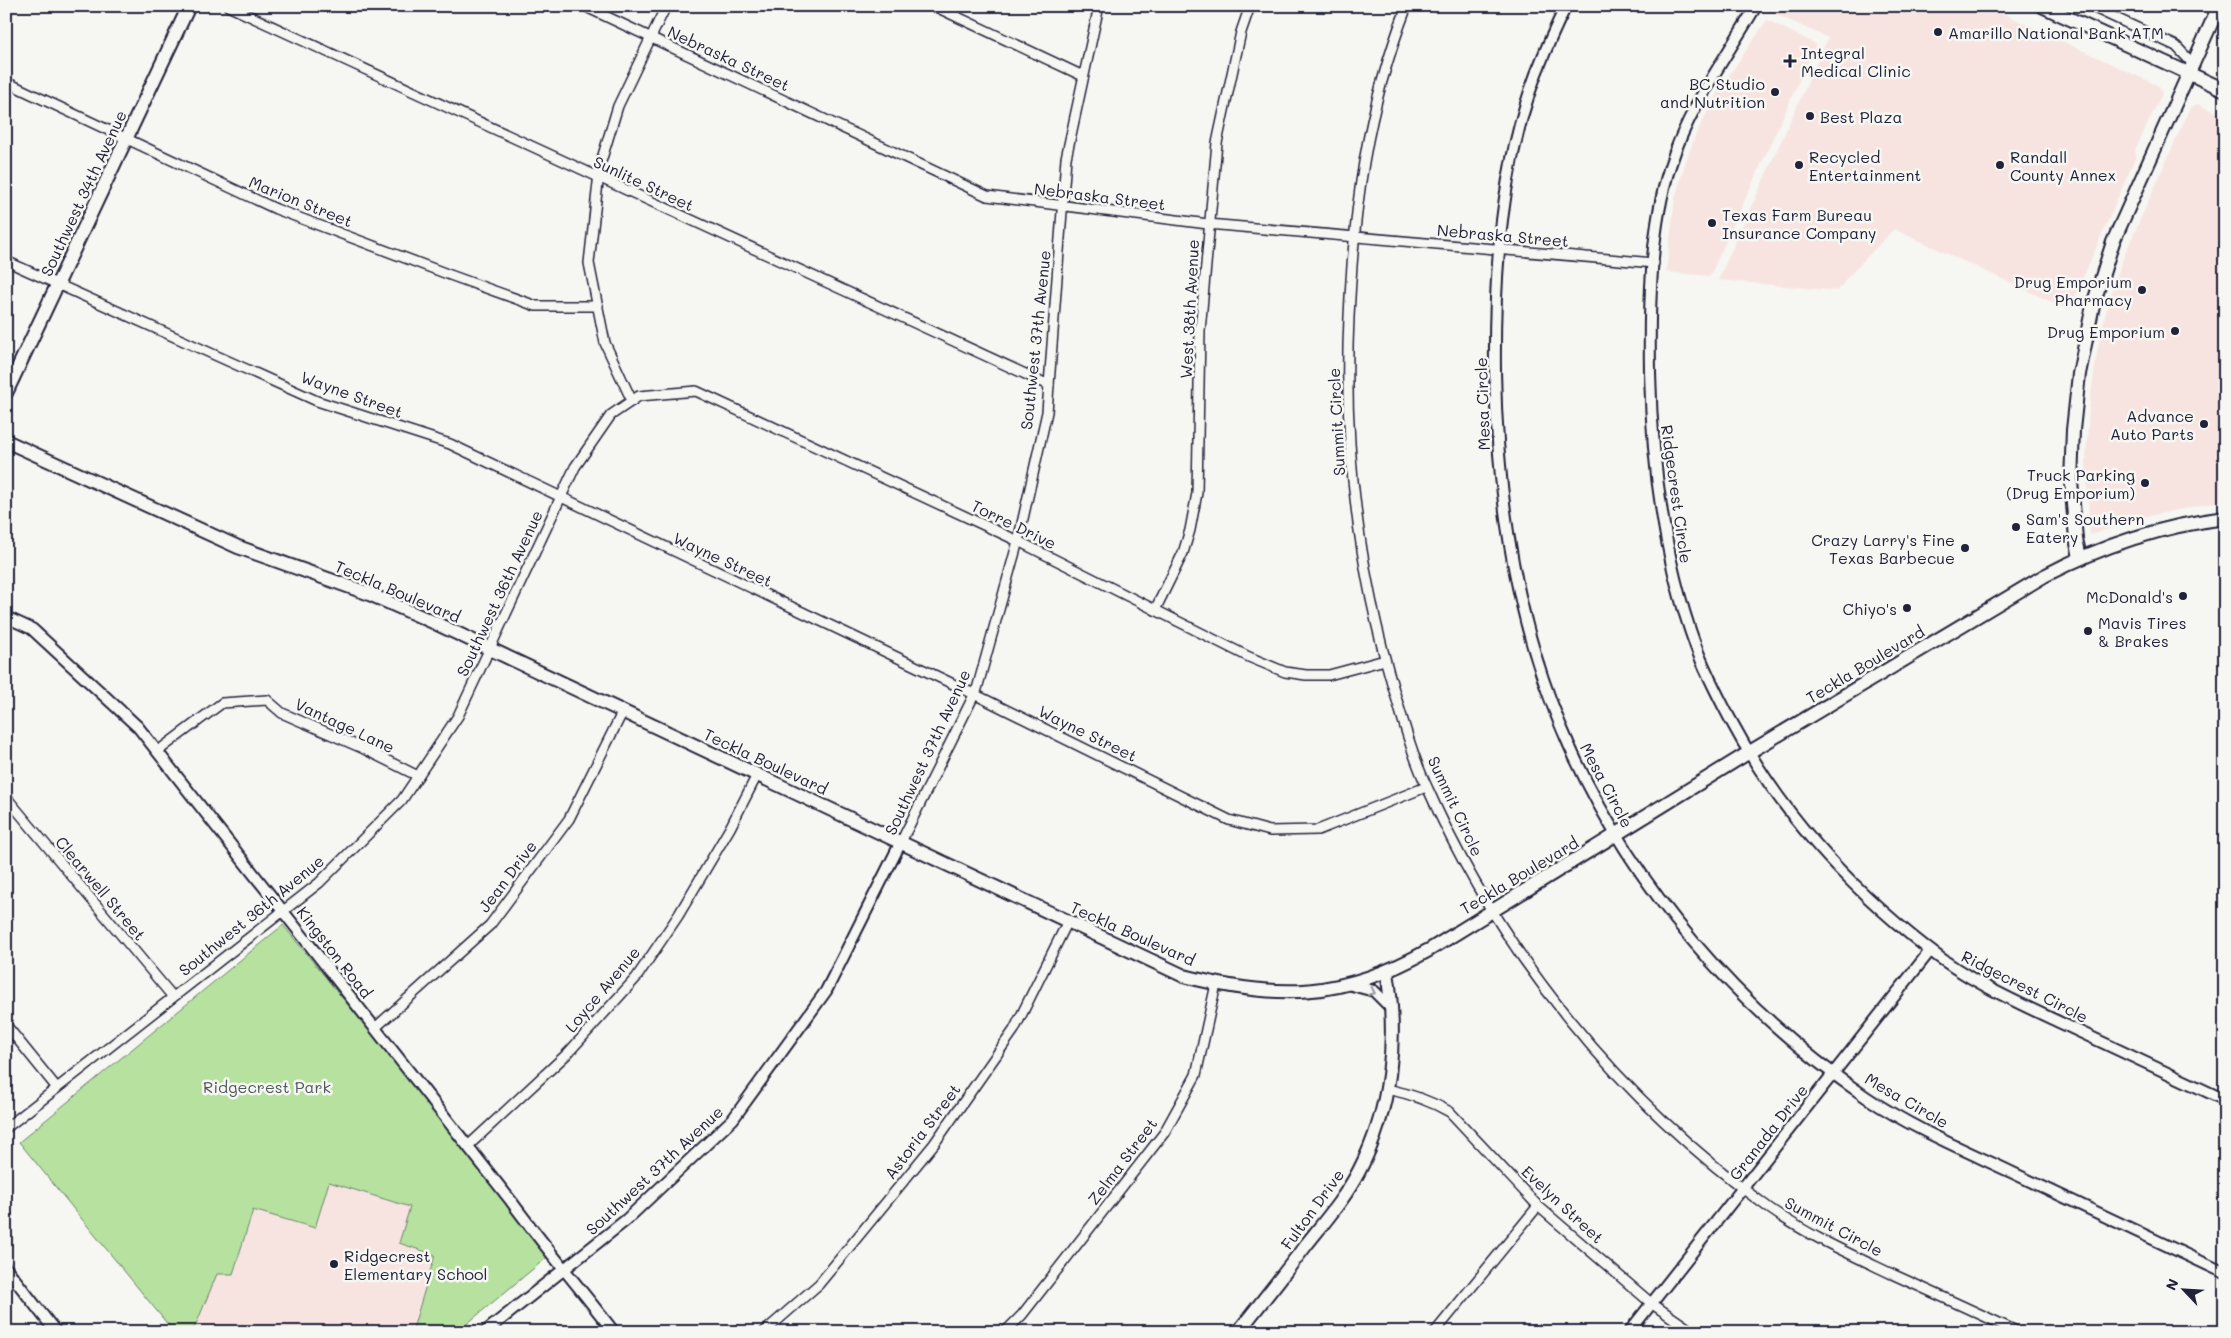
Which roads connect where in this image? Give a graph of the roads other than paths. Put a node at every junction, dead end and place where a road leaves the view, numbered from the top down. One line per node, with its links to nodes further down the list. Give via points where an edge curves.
1 (189, 6): 19 (main road, Southwest 34th Avenue)
2 (228, 6): 20 (street, Sunlite Street)
3 (584, 6): 14 (street, Nebraska Street)
4 (666, 6): 14 (street)
5 (934, 6): 16 (street)
6 (1099, 6): 16 (street, Southwest 37th Avenue)
7 (1250, 6): 22 (street, West 38th Avenue, via 1241,32 1217,143)
8 (1407, 6): 23 (street, Summit Circle, via 1367,138)
9 (1566, 6): 24 (street, Mesa Circle, via 1536,74 1520,129 1508,177)
10 (1756, 6): 26 (street, Ridgecrest Circle, via 1699,99 1681,136 1659,212)
11 (2042, 6): 15 (main road)
12 (2090, 6): 15 (street, via 2176,46)
13 (2219, 6): 15 (main road)
14 (651, 38): 20 (street, via 618,106); 21 (street, Nebraska Street, via 987,196)
15 (2192, 70): 18 (main road); 36 (main road, via 2113,242 2086,334 2072,450 2073,511)
16 (1083, 76): 21 (street, Southwest 37th Avenue, via 1066,158)
17 (6, 82): 19 (street, Marion Street)
18 (2225, 90)
19 (126, 139): 27 (main road, Southwest 34th Avenue); 28 (street, Marion Street, via 276,209 536,306)
20 (598, 178): 28 (street, via 589,263); 29 (street, Sunlite Street)
21 (1062, 205): 22 (street, Nebraska Street); 29 (street, Southwest 37th Avenue)
22 (1208, 224): 23 (street, Nebraska Street); 37 (street, West 38th Avenue, via 1200,331 1198,493 1183,553)
23 (1354, 237): 24 (street, Nebraska Street); 40 (street, Summit Circle, via 1347,353 1352,461 1366,570)
24 (1500, 250): 26 (street, Nebraska Street); 49 (street, Mesa Circle, via 1494,299 1496,427 1510,546 1535,654 1552,702 1568,745)
25 (6, 261): 27 (street, Wayne Street)
26 (1654, 263): 44 (street, Ridgecrest Circle, via 1650,309 1650,406 1664,529 1676,584 1696,648)
27 (58, 284): 30 (main road, Southwest 34th Avenue); 33 (street, Wayne Street, via 317,400 450,444)
28 (598, 306): 31 (street, via 605,343)
29 (1049, 385): 35 (street, Southwest 37th Avenue, via 1047,412)
30 (6, 394)
31 (632, 401): 33 (street, Southwest 36th Avenue, via 611,415 575,467); 35 (street, Torre Drive, via 639,396 696,391)
32 (6, 441): 39 (main road, Teckla Boulevard, via 238,547 367,593)
33 (560, 498): 39 (street, Southwest 36th Avenue); 41 (street, Wayne Street)
34 (2225, 518): 36 (main road, Teckla Boulevard, via 2154,530)
35 (1018, 541): 37 (street, Torre Drive); 41 (street, Southwest 37th Avenue)
36 (2080, 557): 44 (main road, Teckla Boulevard)
37 (1155, 610): 40 (street, Torre Drive, via 1285,672 1329,675)
38 (6, 617): 43 (street, Kingston Road, via 32,629 138,727)
39 (490, 648): 42 (main road, Teckla Boulevard); 46 (street, Southwest 36th Avenue, via 458,716)
40 (1385, 660): 47 (street, Summit Circle)
41 (974, 694): 47 (street, Wayne Street, via 1229,820 1270,831 1318,830); 50 (street, Southwest 37th Avenue)
42 (623, 711): 45 (main road, Teckla Boulevard); 61 (street, Jean Drive, via 569,819 490,925)
43 (158, 752): 46 (street, Vantage Lane, via 222,703 266,700 282,713); 52 (street, Kingston Road)
44 (1748, 753): 49 (main road, Teckla Boulevard); 54 (street, Ridgecrest Circle, via 1817,848 1878,908)
45 (757, 775): 50 (main road, Teckla Boulevard); 67 (street, Loyce Avenue, via 678,916 636,978 568,1053)
46 (418, 776): 52 (street, Southwest 36th Avenue, via 402,800 318,883)
47 (1426, 787): 51 (street, Summit Circle)
48 (6, 797): 58 (street, Clearwell Street)
49 (1617, 835): 51 (main road, Teckla Boulevard); 62 (street, Mesa Circle, via 1653,890 1722,973 1756,1009)
50 (901, 842): 53 (main road, Teckla Boulevard); 71 (street, Southwest 37th Avenue, via 826,991 732,1119 626,1220)
51 (1492, 910): 55 (main road, Teckla Boulevard); 68 (street, Summit Circle, via 1544,989 1623,1083 1668,1126)
52 (283, 911): 58 (street, Southwest 36th Avenue); 61 (street, Kingston Road)
53 (1068, 921): 56 (main road, Teckla Boulevard, via 1184,976); 77 (street, Astoria Street, via 1014,1030 934,1144 819,1284)
54 (1930, 951): 62 (street, Granada Drive); 65 (street, Ridgecrest Circle, via 1966,976 2012,1000)
55 (1387, 972): 57 (main road, Teckla Boulevard); 59 (main road, Fulton Drive)
56 (1216, 984): 57 (main road, Teckla Boulevard, via 1290,992); 78 (street, Zelma Street, via 1196,1075 1164,1133 1022,1315)
57 (1347, 984): 59 (street, one-way to 59, via 1374,991)
58 (173, 997): 63 (street, Southwest 36th Avenue)
59 (1392, 1008): 64 (main road, Fulton Drive)
60 (6, 1025): 63 (street)
61 (375, 1028): 67 (street, Kingston Road)
62 (1833, 1072): 68 (street, Granada Drive); 72 (street, Mesa Circle, via 1866,1097 1903,1118)
63 (57, 1088): 66 (street, Southwest 36th Avenue)
64 (1388, 1089): 69 (street, Evelyn Street, via 1415,1095 1450,1112); 79 (main road, Fulton Drive, via 1371,1145 1354,1180 1339,1204)
65 (2225, 1100)
66 (6, 1128)
67 (468, 1146): 71 (street, Kingston Road)
68 (1743, 1188): 73 (street, Granada Drive); 83 (street, Summit Circle, via 1804,1231)
69 (1538, 1206): 73 (street, Evelyn Street); 80 (street)
70 (6, 1268): 74 (street)
71 (565, 1268): 75 (street, Southwest 37th Avenue); 76 (street, Kingston Road)
72 (2225, 1273)
73 (1651, 1303): 81 (street, Granada Drive); 82 (street, Evelyn Street)
74 (56, 1332)
75 (484, 1332)
76 (614, 1332)
77 (764, 1332)
78 (1005, 1332)
79 (1238, 1332)
80 (1435, 1332)
81 (1629, 1332)
82 (1693, 1332)
83 (2018, 1332)

